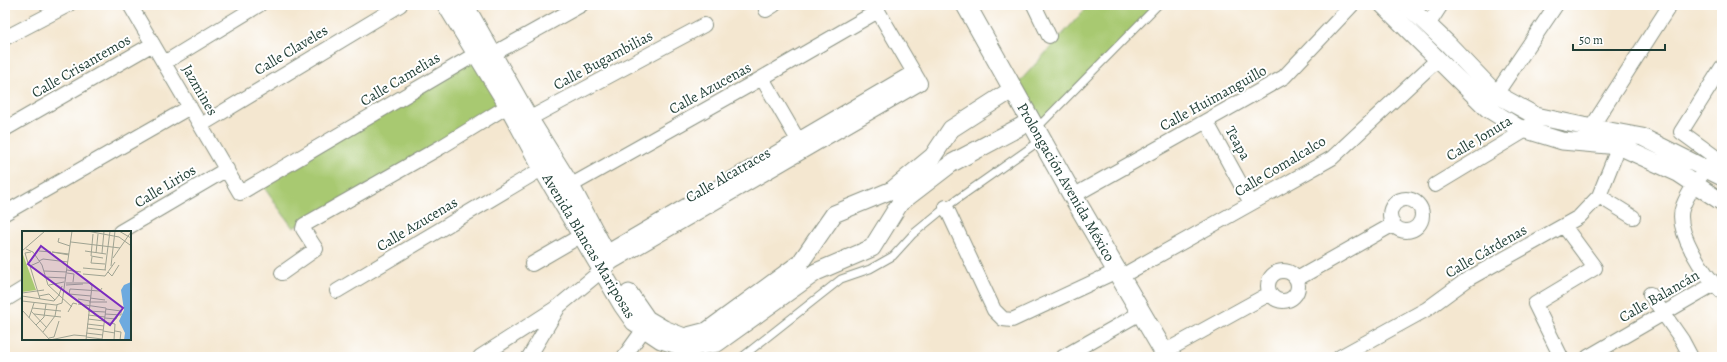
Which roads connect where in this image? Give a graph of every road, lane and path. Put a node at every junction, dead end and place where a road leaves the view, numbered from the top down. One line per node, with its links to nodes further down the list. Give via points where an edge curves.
1 (68, 5): 20 (street)
2 (130, 5): 21 (street, Jazmines)
3 (259, 5): 25 (street)
4 (400, 5): 36 (street, Calle Claveles)
5 (446, 5): 22 (street, Avenida Blancas Mariposas)
6 (464, 5): 23 (street, Avenida Blancas Mariposas)
7 (581, 5): 23 (street)
8 (966, 5): 29 (main road, Prolongación Avenida México)
9 (1034, 5): 19 (street)
10 (1158, 5): 39 (lane)
11 (1352, 5): 35 (street, Calle Huimanguillo, via 1284,77)
12 (1383, 5): 24 (street)
13 (1407, 5): 18 (street)
14 (1441, 5): 18 (street)
15 (1556, 5): 30 (street)
16 (1670, 5): 37 (street)
17 (704, 25): 34 (street, Calle Bugambilias)
18 (1428, 25): 30 (street)
19 (1049, 36)
20 (5, 38)
21 (153, 44): 25 (street, Jazmines); 38 (street, Calle Crisantemos)
22 (476, 54): 23 (street); 31 (street, Avenida Blancas Mariposas); 50 (street, Calle Camelias)
23 (493, 54): 31 (street, Avenida Blancas Mariposas)
24 (1437, 60): 40 (street, via 1487,108); 54 (street, Calle Comalcalco, via 1332,158)
25 (164, 63): 32 (street, Jazmines)
26 (1720, 76): 43 (street, via 1681,132)
27 (917, 77): 28 (street, Calle Azucenas, via 878,11); 41 (street, Calle Alcatraces)
28 (762, 78): 41 (street); 49 (street, Calle Azucenas)
29 (1013, 89): 39 (main road, Prolongación Avenida México); 62 (street, Avenida Blancas Mariposas, via 951,129 933,156 892,190 834,214 800,263 707,331 684,337 647,319)
30 (1496, 94): 33 (street)
31 (513, 103): 34 (street, Avenida Blancas Mariposas); 64 (street, via 304,225 303,229 316,249)
32 (190, 107): 36 (street, Jazmines); 56 (street)
33 (1536, 116): 37 (street); 40 (street, Calle Jonuta)
34 (524, 121): 44 (street, Avenida Blancas Mariposas)
35 (1206, 121): 51 (street, Calle Huimanguillo); 54 (street, Teapa)
36 (201, 125): 45 (street, Jazmines)
37 (1592, 128): 43 (street, via 1642,137)
38 (5, 129)
39 (1036, 130): 51 (main road, Prolongación Avenida México); 55 (lane); 76 (street, Avenida Blancas Mariposas, via 952,163 900,203 872,248 816,272 717,344 693,347 677,345 661,340)
40 (1526, 130): 42 (street, via 1562,141); 47 (street, Calle Jonuta)
41 (801, 145): 62 (street, Calle Alcatraces)
42 (1619, 146): 48 (street, via 1678,173); 52 (street, Calle Cárdenas)
43 (1715, 162): 46 (street); 48 (street, Calle Balancán)
44 (549, 165): 49 (street, Avenida Blancas Mariposas); 69 (street, Calle Azucenas)
45 (227, 169): 50 (street, Jazmines); 60 (street, Calle Lirios)
46 (1722, 177)
47 (1435, 184)
48 (1695, 185): 53 (street); 67 (street, Calle Balancán, via 1682,207 1682,232 1703,270)
49 (564, 189): 61 (street, Avenida Blancas Mariposas); 62 (street, Avenida Blancas Mariposas)
50 (240, 193)
51 (1073, 196): 65 (main road, Prolongación Avenida México)
52 (1599, 196): 57 (street); 59 (street, Calle Cárdenas, via 1579,217)
53 (1722, 202)
54 (1251, 203): 65 (street, Calle Comalcalco)
55 (946, 207): 65 (street, Calle Comalcalco, via 994,310 1003,319 1012,320); 83 (lane, via 913,234 893,256 870,269 840,279)
56 (6, 209)
57 (1633, 217)
58 (1392, 225): 66 (street)
59 (1564, 226): 85 (street, Calle Cárdenas, via 1468,279 1427,309); 86 (street, via 1595,268 1535,304)
60 (122, 231)
61 (582, 235): 62 (street, Avenida Blancas Mariposas); 63 (street)
62 (604, 261): 73 (street, Calle Alcatraces); 76 (street, Avenida Blancas Mariposas, via 622,305 634,322)
63 (532, 264)
64 (282, 273)
65 (1119, 274): 74 (main road, Prolongación Avenida México)
66 (1296, 279): 70 (street, via 1297,292 1293,298 1280,302); 70 (street, via 1286,271 1279,271 1268,280)
67 (1718, 288): 75 (street, Calle Balancán)
68 (22, 290): 72 (street)
69 (338, 291)
70 (1269, 294): 77 (street)
71 (1650, 294): 75 (street)
72 (5, 300)
73 (559, 306): 80 (street, Calle Alcatraces); 81 (street, Calle Alcatraces)
74 (1142, 312): 77 (main road, Prolongación Avenida México); 84 (street)
75 (1664, 313): 78 (street); 79 (street, Calle Balancán)
76 (644, 329): 82 (street)
77 (1165, 354)
78 (1692, 354)
79 (1590, 356)
80 (480, 357)
81 (529, 357)
82 (624, 357)
83 (742, 357)
84 (1063, 357)
85 (1340, 357)
86 (1561, 357)

